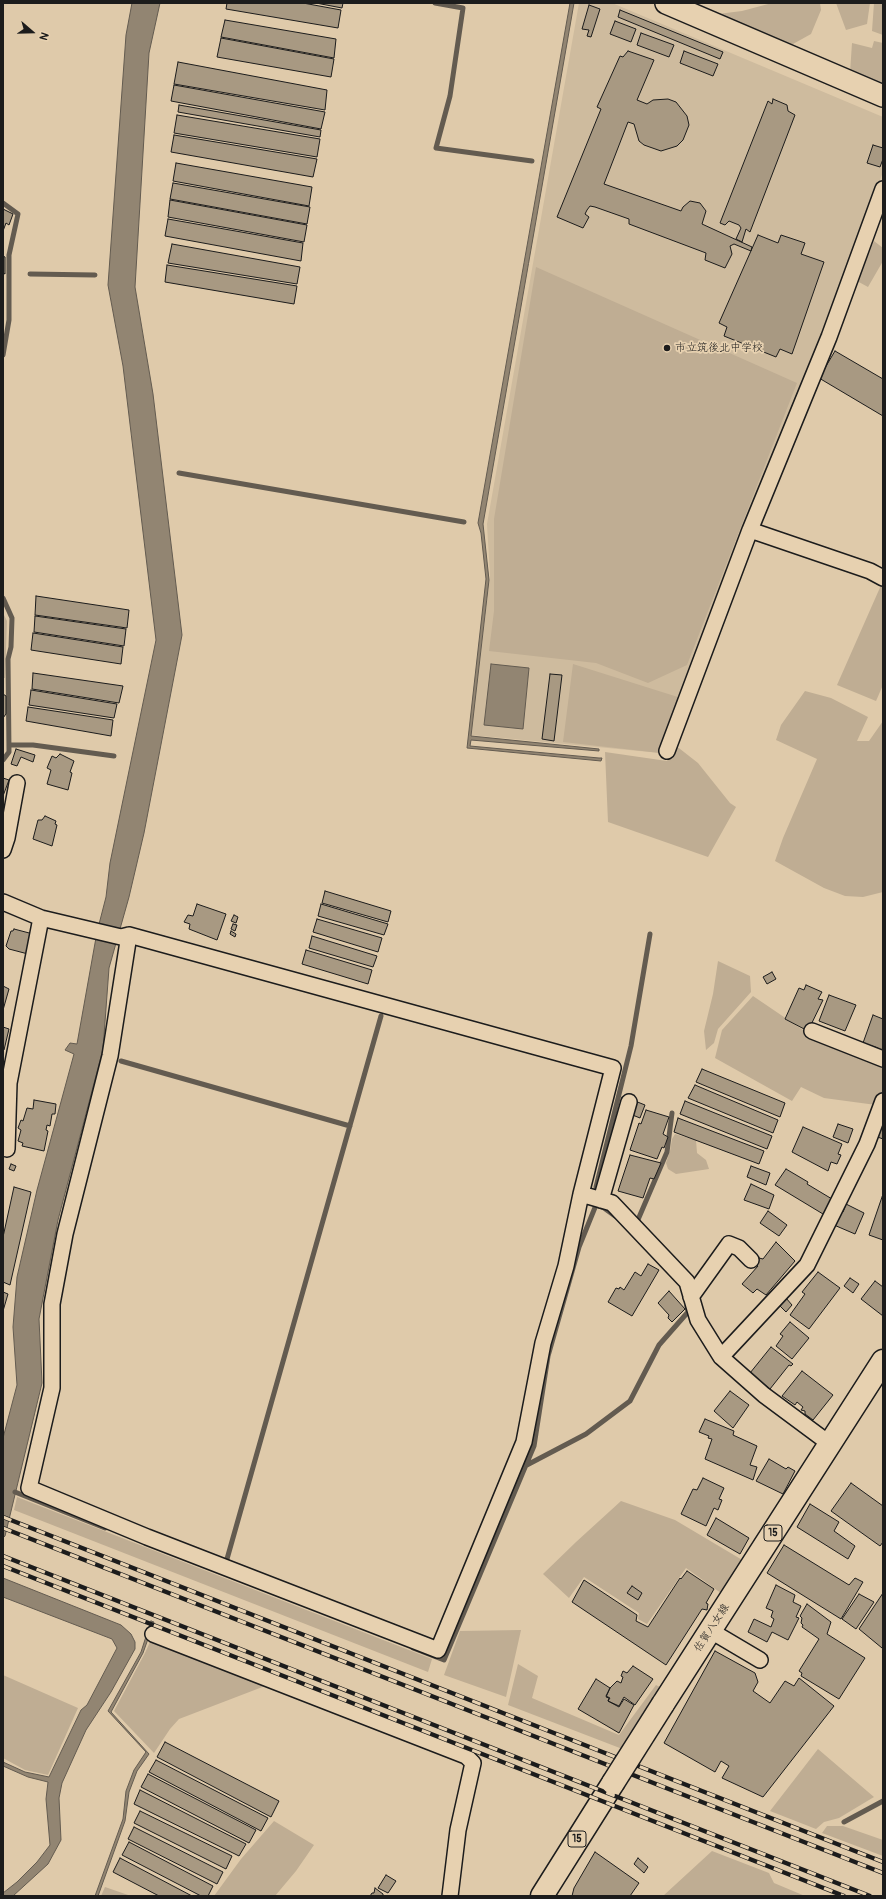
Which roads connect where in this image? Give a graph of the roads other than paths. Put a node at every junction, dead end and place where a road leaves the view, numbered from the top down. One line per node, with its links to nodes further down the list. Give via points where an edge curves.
1 (666, 3): 2 (street)
2 (883, 96)
3 (883, 189): 4 (street, via 829,337)
4 (750, 530): 5 (street, via 870,571); 6 (street)
5 (883, 578)
6 (667, 750)
7 (17, 783): 8 (street)
8 (3, 850)
9 (3, 902): 10 (street)
10 (41, 918): 11 (street, via 122,937); 16 (street, via 10,1083)
11 (129, 935): 17 (street, via 613,1068); 17 (street, via 110,1056 65,1234 52,1304 52,1388 29,1488 147,1537 438,1650 524,1442 543,1343 566,1266)
12 (812, 1031): 13 (street)
13 (883, 1059)
14 (883, 1101): 21 (street, via 867,1144 807,1265)
15 (629, 1102): 18 (street)
16 (7, 1149)
17 (581, 1194): 18 (street)
18 (602, 1200): 20 (street, via 612,1203 687,1282)
19 (751, 1260): 20 (street, via 739,1248 729,1244)
20 (692, 1297): 21 (street, via 698,1320)
21 (721, 1357): 23 (street, via 764,1395)
22 (883, 1361): 23 (main road, 佐賀八女線 / 15)
23 (830, 1444): 24 (main road, 佐賀八女線 / 15)
24 (711, 1631): 26 (street); 28 (main road, 佐賀八女線 / 15, bridge)
25 (153, 1634): 27 (street, via 466,1756 473,1764 458,1830)
26 (760, 1660)
27 (450, 1896)
28 (542, 1896)

